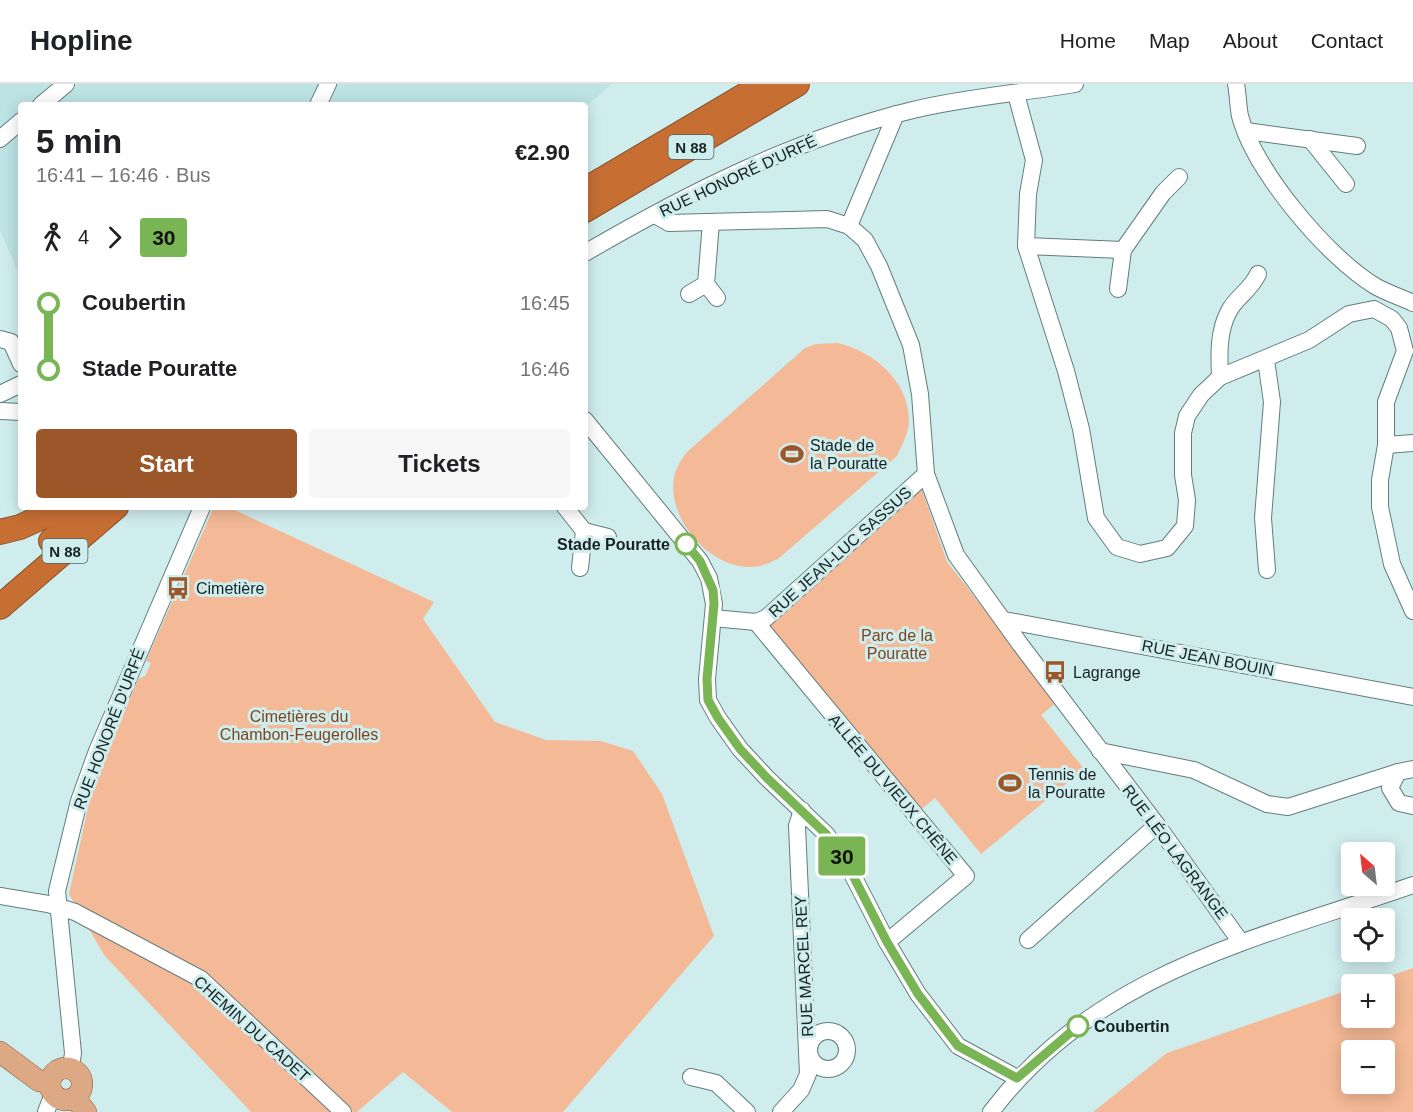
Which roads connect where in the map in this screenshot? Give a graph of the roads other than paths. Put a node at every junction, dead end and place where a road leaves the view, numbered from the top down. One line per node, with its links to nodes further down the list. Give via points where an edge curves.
1 (66, 84): 8 (street)
2 (328, 84): 9 (street)
3 (764, 84): 18 (highway, N 88)
4 (797, 84): 19 (highway, N 88)
5 (1075, 84): 7 (street, RUE HONORÉ D'URFÉ)
6 (1236, 84): 12 (street)
7 (1016, 94): 10 (street, RUE HONORÉ D'URFÉ); 23 (street, via 1034,160)
8 (45, 102)
9 (319, 102)
10 (896, 114): 20 (street, RUE HONORÉ D'URFÉ, via 778,154); 22 (street)
11 (18, 124): 13 (street)
12 (1246, 131): 14 (street); 31 (street, via 1257,156 1327,247 1376,286)
13 (0, 139)
14 (1310, 139): 15 (street); 17 (street)
15 (1356, 146)
16 (1179, 177): 24 (street)
17 (1346, 184)
18 (588, 188)
19 (588, 208)
20 (655, 215): 21 (street, via 669,223); 25 (street, RUE HONORÉ D'URFÉ)
21 (711, 222): 22 (street, via 800,218 827,219); 27 (street)
22 (849, 226): 43 (street, RUE LÉO LAGRANGE, via 865,240 879,266 911,345 920,394)
23 (1026, 246): 24 (street); 35 (street, via 1081,429 1096,518 1117,547 1140,554 1167,548 1185,526 1183,433 1187,416)
24 (1123, 250): 28 (street)
25 (588, 251)
26 (1258, 274): 35 (street, via 1253,286 1229,311 1218,348)
27 (706, 284): 29 (street); 30 (street)
28 (1118, 289)
29 (689, 294)
30 (717, 298)
31 (1413, 303)
32 (0, 339): 33 (street, via 12,342)
33 (18, 357)
34 (1266, 360): 35 (street); 42 (street, via 1361,310 1374,309 1392,319 1399,328 1405,351 1386,402); 53 (street, via 1272,402 1263,518)
35 (1220, 377)
36 (18, 385): 37 (street)
37 (0, 394)
38 (0, 411): 39 (street)
39 (18, 412)
40 (588, 424): 56 (street, via 700,561 713,590)
41 (1413, 443): 42 (street)
42 (1386, 445): 55 (street, via 1380,480 1381,516 1392,564)
43 (926, 474): 57 (street, RUE LÉO LAGRANGE, via 956,555); 58 (street, RUE JEAN-LUC SASSUS, via 766,618)
44 (57, 510): 50 (highway, N 88)
45 (87, 510): 54 (highway, N 88)
46 (112, 510): 54 (highway, N 88)
47 (201, 510): 67 (street, RUE HONORÉ D'URFÉ, via 97,751 57,891)
48 (567, 510): 49 (street)
49 (584, 531): 51 (street); 52 (street)
50 (0, 532)
51 (608, 537)
52 (580, 568)
53 (1267, 570)
54 (3, 600)
55 (1413, 611)
56 (713, 618): 58 (street, RUE JEAN-LUC SASSUS); 63 (street, via 708,700 740,749)
57 (1004, 620): 59 (street, RUE JEAN BOUIN); 60 (street, RUE LÉO LAGRANGE)
58 (756, 622): 70 (street, ALLÉE DU VIEUX CHÊNE, via 966,876)
59 (1413, 697)
60 (1100, 751): 61 (street, via 1194,770 1267,804 1288,807); 64 (street, RUE LÉO LAGRANGE)
61 (1406, 770): 62 (street, via 1391,782 1391,794 1399,803)
62 (1413, 806)
63 (802, 810): 70 (street, via 827,835 847,864); 79 (street, RUE MARCEL REY, via 797,826 808,1074 801,1090)
64 (1157, 825): 68 (street); 69 (street, RUE LÉO LAGRANGE)
65 (1413, 885): 69 (street)
66 (0, 896): 67 (street, CHEMIN DU CADET)
67 (58, 909): 72 (street, RUE HONORÉ D'URFÉ, via 73,1053); 77 (street, CHEMIN DU CADET, via 75,912 201,980)
68 (1028, 940)
69 (1240, 941): 74 (street, via 1115,999)
70 (887, 942): 74 (street, via 918,994 958,1046)
71 (0, 1052): 75 (main road, via 39,1081)
72 (71, 1068): 75 (main road, via 57,1071); 76 (main road, via 82,1082)
73 (691, 1077): 78 (street, via 716,1083)
74 (1017, 1078): 80 (street)
75 (50, 1096): 76 (main road)
76 (81, 1105)
77 (343, 1112)
78 (747, 1112)
79 (781, 1112)
80 (991, 1112)

